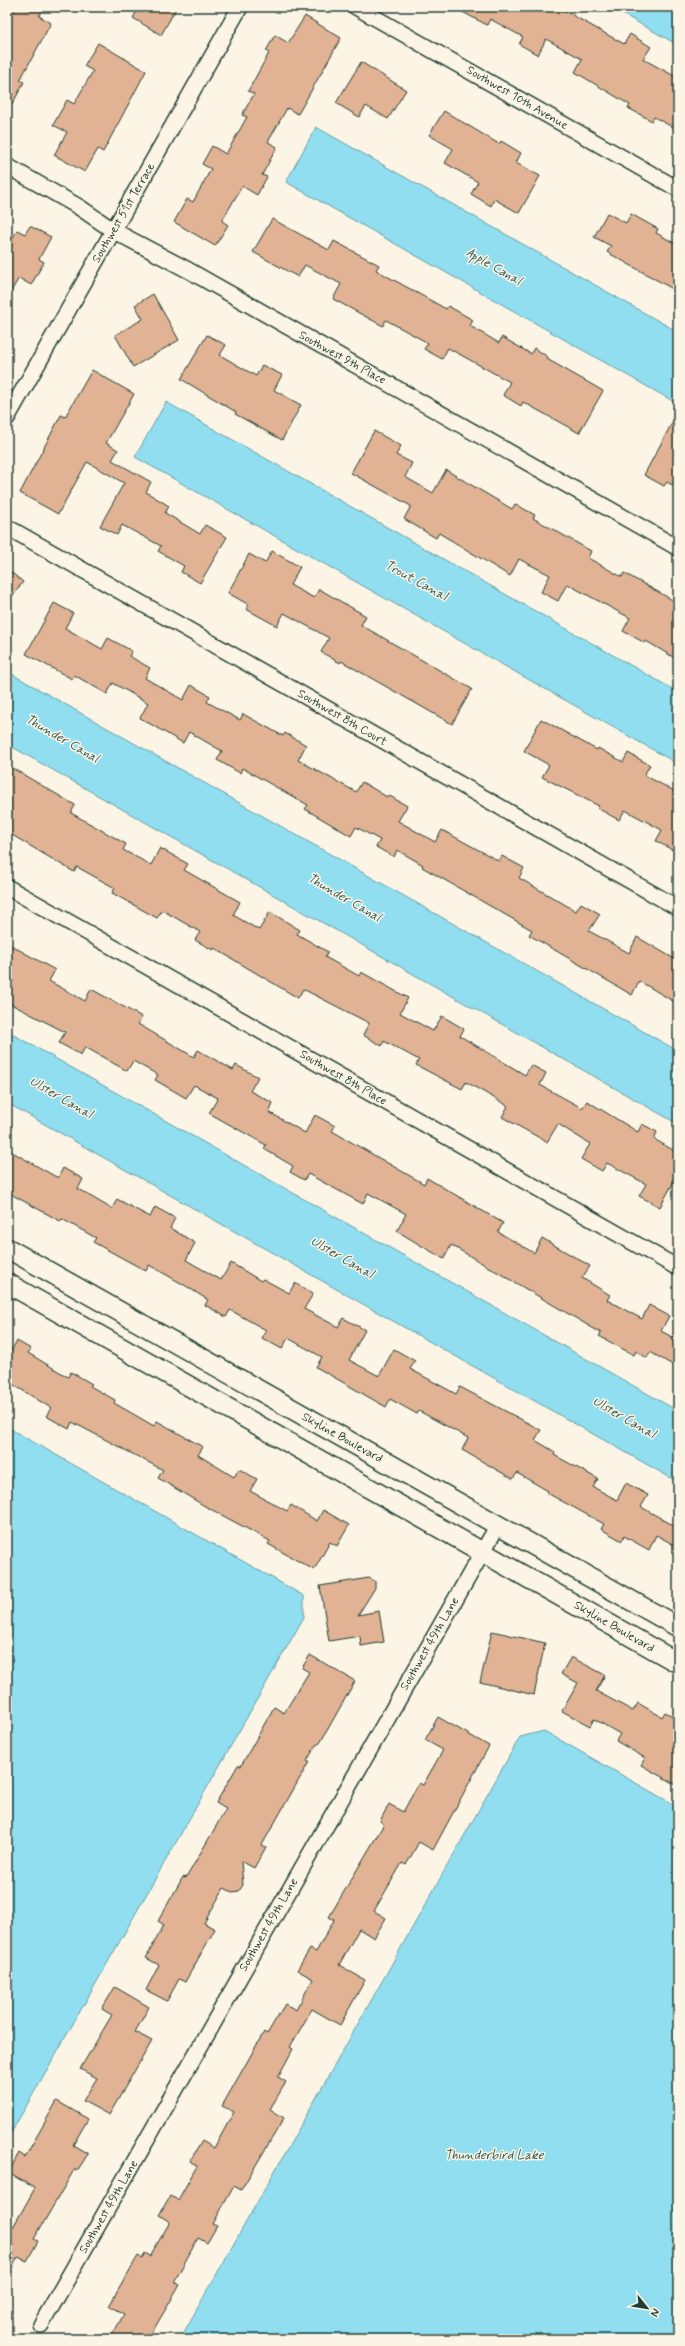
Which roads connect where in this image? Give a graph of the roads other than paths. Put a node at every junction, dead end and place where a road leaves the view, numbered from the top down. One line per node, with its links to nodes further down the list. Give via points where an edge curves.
1 (240, 7): 5 (street, Southwest 51st Terrace)
2 (356, 7): 4 (street, Southwest 10th Avenue)
3 (7, 166): 5 (street, Southwest 9th Place, via 79,207)
4 (678, 190)
5 (114, 231): 6 (street, Southwest 51st Terrace); 8 (street, Southwest 9th Place, via 188,270)
6 (7, 418)
7 (7, 527): 10 (street, Southwest 8th Court)
8 (678, 548)
9 (7, 887): 12 (street, Southwest 8th Place)
10 (678, 908)
11 (7, 1248): 14 (street, Skyline Boulevard)
12 (678, 1268)
13 (7, 1284): 15 (street, Skyline Boulevard)
14 (498, 1525): 15 (street, Southwest 49th Lane); 16 (street, Skyline Boulevard)
15 (482, 1552): 17 (street, Skyline Boulevard); 18 (street, Southwest 49th Lane)
16 (678, 1628)
17 (678, 1663)
18 (41, 2325)

